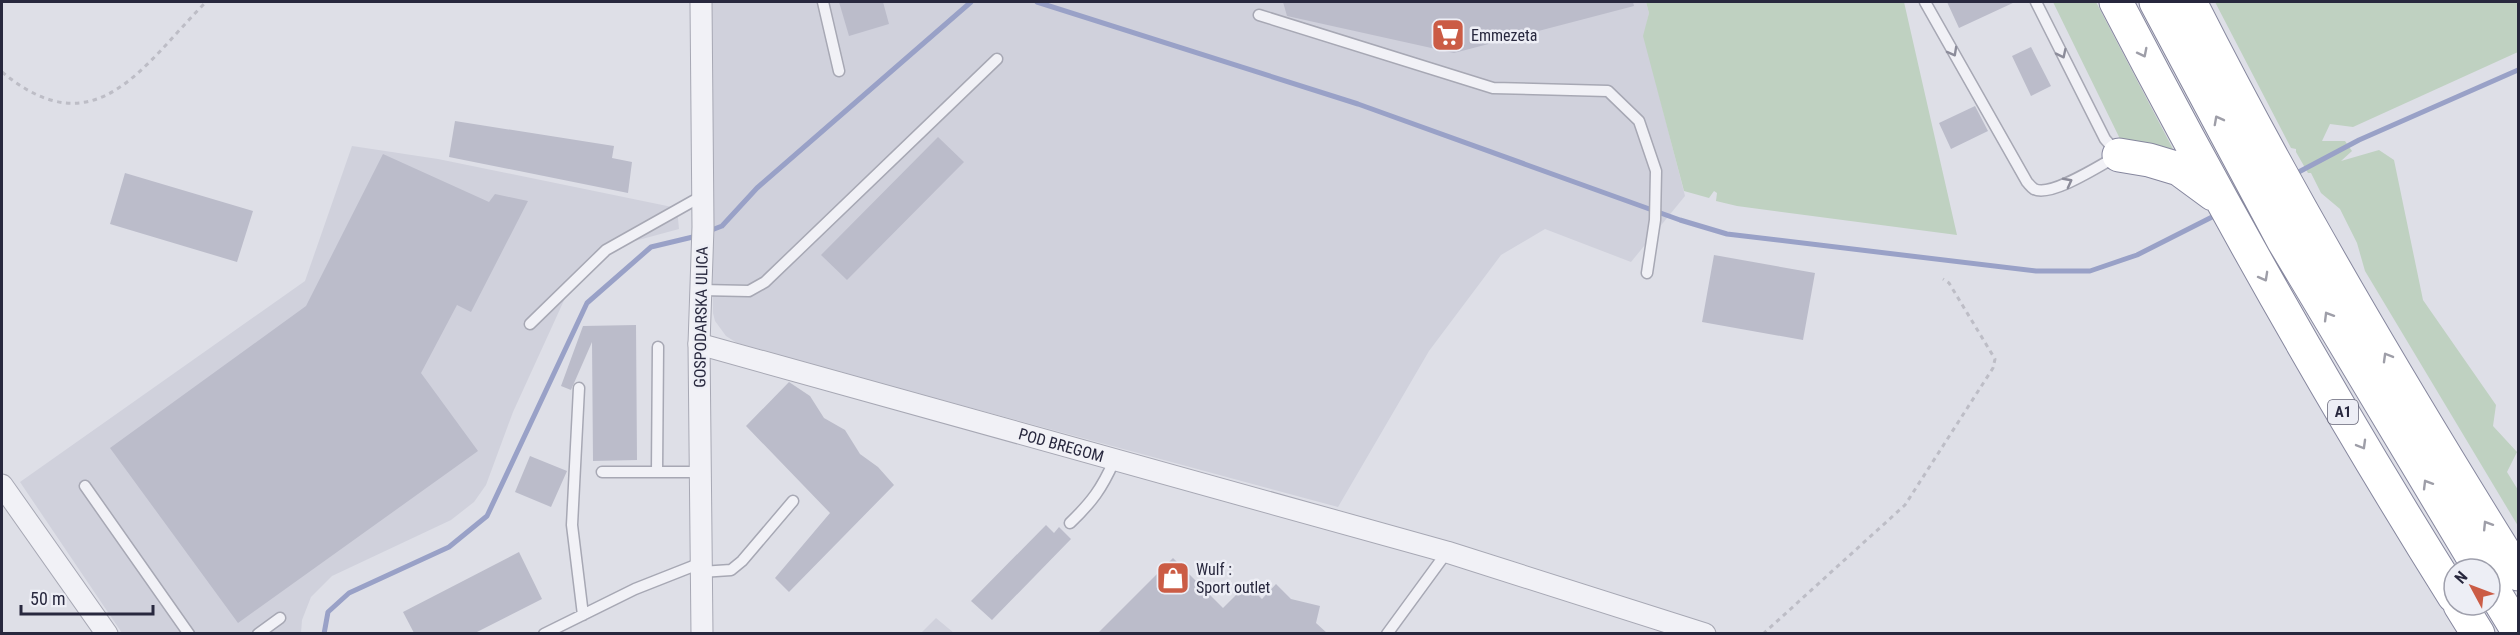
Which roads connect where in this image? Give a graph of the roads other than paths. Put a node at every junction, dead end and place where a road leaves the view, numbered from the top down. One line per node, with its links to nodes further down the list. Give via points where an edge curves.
1 (701, 2): 13 (street, GOSPODARSKA ULICA)
2 (823, 2): 10 (lane)
3 (1925, 2): 11 (lane, one-way to 11, via 2034,189 2058,187)
4 (2036, 2): 11 (lane, one-way to 11, via 2104,139)
5 (2116, 2): 15 (highway, A1, one-way to 15)
6 (2156, 2): 12 (highway, A1, one-way to 6)
7 (2190, 2): 12 (highway)
8 (1259, 15): 16 (lane, via 1493,88 1608,91 1639,121 1656,171 1655,220)
9 (997, 59): 17 (lane, via 765,282 749,291)
10 (839, 71)
11 (2119, 155): 15 (highway, via 2179,169)
12 (2260, 166): 14 (highway, A1)
13 (702, 196): 17 (street, GOSPODARSKA ULICA); 18 (lane, via 606,250)
14 (2280, 203): 31 (highway, A1, one-way to 14, via 2408,452); 33 (highway, one-way to 14)
15 (2227, 212): 34 (highway, A1, one-way to 34)
16 (1647, 273)
17 (701, 290): 19 (street, GOSPODARSKA ULICA)
18 (530, 324)
19 (699, 344): 22 (street, POD BREGOM); 25 (street, GOSPODARSKA ULICA)
20 (658, 347): 24 (lane)
21 (579, 388): 36 (lane, via 572,525)
22 (1114, 460): 29 (lane, via 1101,490); 30 (street, POD BREGOM)
23 (602, 472): 24 (lane)
24 (657, 472): 25 (lane)
25 (701, 472): 32 (street, GOSPODARSKA ULICA)
26 (2, 485): 40 (street)
27 (85, 486): 41 (lane)
28 (793, 501): 32 (lane, via 731,570)
29 (1070, 523)
30 (1447, 552): 45 (lane); 46 (street, POD BREGOM)
31 (2473, 557)
32 (701, 568): 36 (lane, via 635,589); 44 (street, GOSPODARSKA ULICA)
33 (2518, 574)
34 (2442, 577)
35 (2502, 605): 39 (highway)
36 (583, 615): 43 (lane)
37 (2468, 617): 47 (highway)
38 (280, 618): 42 (lane)
39 (2518, 631)
40 (106, 633)
41 (189, 633)
42 (258, 633)
43 (544, 633)
44 (702, 633)
45 (1387, 633)
46 (1705, 633)
47 (2478, 633)

